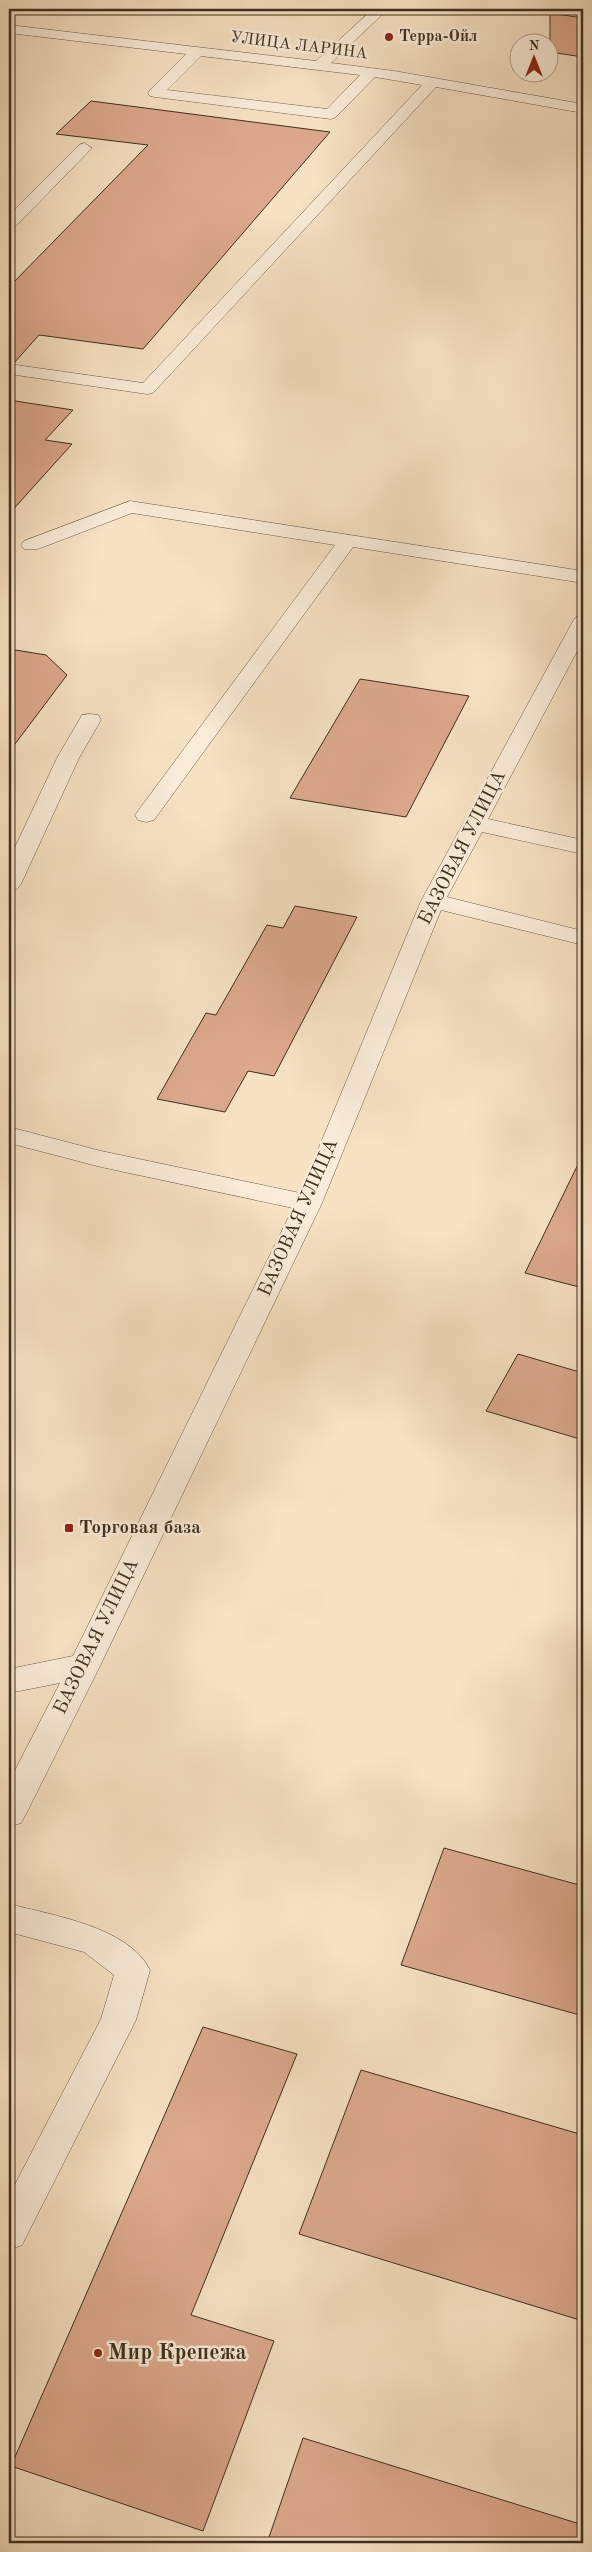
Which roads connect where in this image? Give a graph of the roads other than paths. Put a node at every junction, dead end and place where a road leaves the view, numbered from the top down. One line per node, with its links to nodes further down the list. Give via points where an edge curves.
1 (381, 9): 4 (street)
2 (9, 29): 3 (street, УЛИЦА ЛАРИНА)
3 (198, 51): 4 (street, УЛИЦА ЛАРИНА); 5 (street, via 155,93 331,114)
4 (319, 66): 5 (street, УЛИЦА ЛАРИНА)
5 (372, 72): 6 (street, УЛИЦА ЛАРИНА)
6 (433, 82): 7 (street, УЛИЦА ЛАРИНА); 10 (street, via 147,388)
7 (583, 109)
8 (84, 148): 9 (street)
9 (9, 224)
10 (9, 369)
11 (348, 541): 12 (street, via 130,507); 13 (street); 16 (street)
12 (31, 545)
13 (583, 577)
14 (583, 621): 17 (street, БАЗОВАЯ УЛИЦА)
15 (90, 720): 19 (street, via 68,758)
16 (146, 815)
17 (473, 823): 18 (street); 20 (street, БАЗОВАЯ УЛИЦА)
18 (583, 847)
19 (10, 879)
20 (433, 901): 21 (street); 23 (street, БАЗОВАЯ УЛИЦА)
21 (583, 938)
22 (9, 1136): 23 (street)
23 (310, 1203): 24 (street, БАЗОВАЯ УЛИЦА)
24 (84, 1666): 25 (street); 26 (street, БАЗОВАЯ УЛИЦА)
25 (9, 1681)
26 (9, 1814)
27 (9, 1918): 28 (street, via 94,1941 133,1970 118,2020)
28 (9, 2233)

